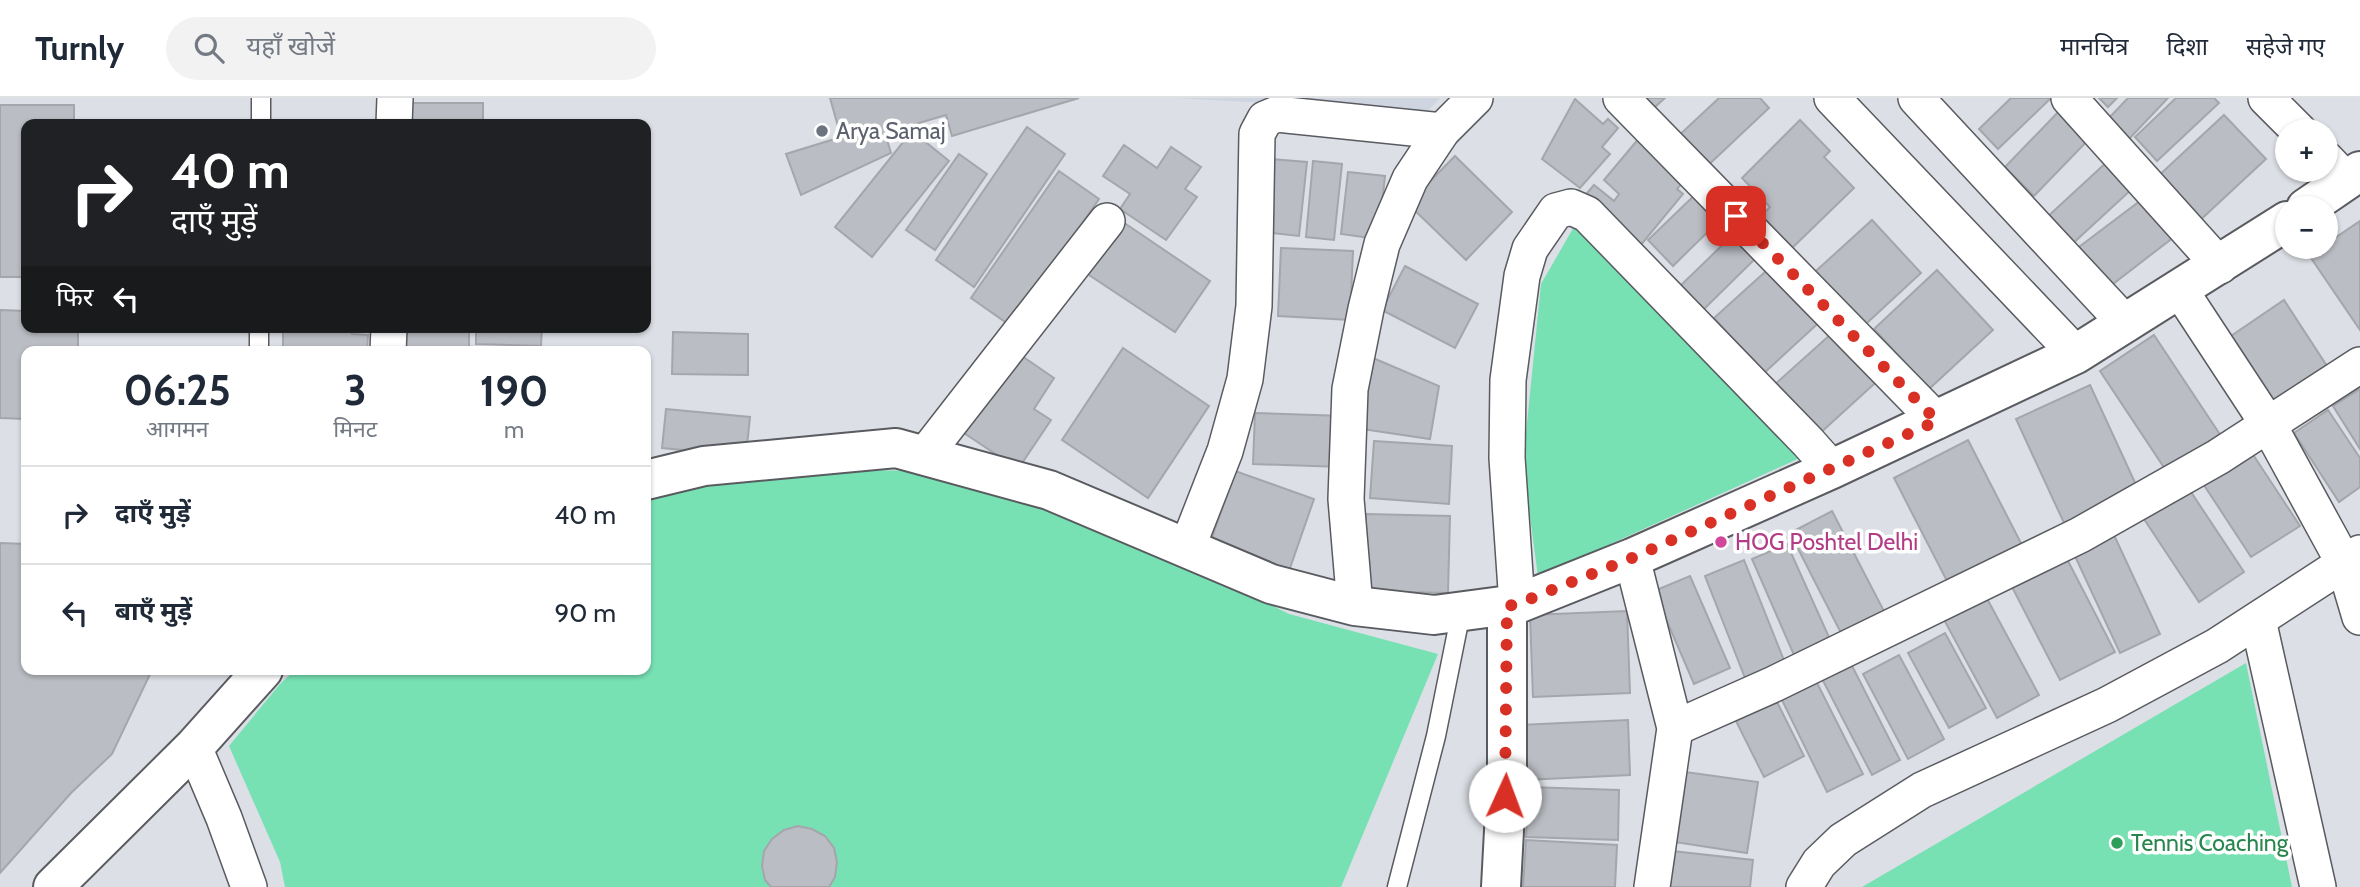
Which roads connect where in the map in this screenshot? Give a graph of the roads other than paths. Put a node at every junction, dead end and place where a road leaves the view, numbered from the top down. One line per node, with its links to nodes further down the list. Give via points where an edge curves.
1 (261, 98): 9 (lane)
2 (395, 98): 10 (street)
3 (1475, 98): 12 (street)
4 (1621, 98): 22 (street)
5 (1832, 98): 20 (street)
6 (1916, 98): 19 (street)
7 (2069, 98): 17 (street)
8 (2266, 98): 11 (street)
9 (261, 119)
10 (394, 119)
11 (2287, 119)
12 (1442, 131): 27 (street, via 1277,114 1265,119 1257,134 1254,306 1245,379 1224,451); 31 (street, via 1410,179 1382,244 1350,388 1346,499)
13 (2344, 170): 14 (street)
14 (2318, 196)
15 (1107, 221): 24 (street)
16 (2275, 229): 17 (street)
17 (2220, 265): 18 (street)
18 (2180, 290): 19 (street); 23 (street)
19 (2126, 324): 20 (street)
20 (2076, 354): 22 (street)
21 (2360, 365): 23 (street)
22 (1937, 421): 25 (street)
23 (2268, 424): 29 (street); 36 (street, via 2080,536)
24 (923, 456): 26 (street, via 897,449 704,466); 27 (street, via 1049,490)
25 (1832, 469): 28 (street); 30 (street, via 1587,214 1571,207 1556,211 1530,249 1522,276 1508,380)
26 (651, 479)
27 (1187, 548): 31 (street, via 1271,584)
28 (1632, 558): 30 (street); 36 (street)
29 (2352, 559): 33 (street); 34 (street)
30 (1512, 605): 32 (street); 41 (street)
31 (1355, 606): 32 (street, via 1434,615)
32 (1461, 612): 40 (lane, via 1436,736)
33 (2360, 617)
34 (2258, 620): 43 (street, via 2107,705 1922,790 1843,840 1819,863); 44 (street)
35 (256, 675): 37 (street)
36 (1675, 728): 42 (street)
37 (194, 747): 38 (street); 39 (street)
38 (53, 887)
39 (249, 887)
40 (1397, 887)
41 (1501, 887)
42 (1652, 887)
43 (1804, 887)
44 (2318, 887)

